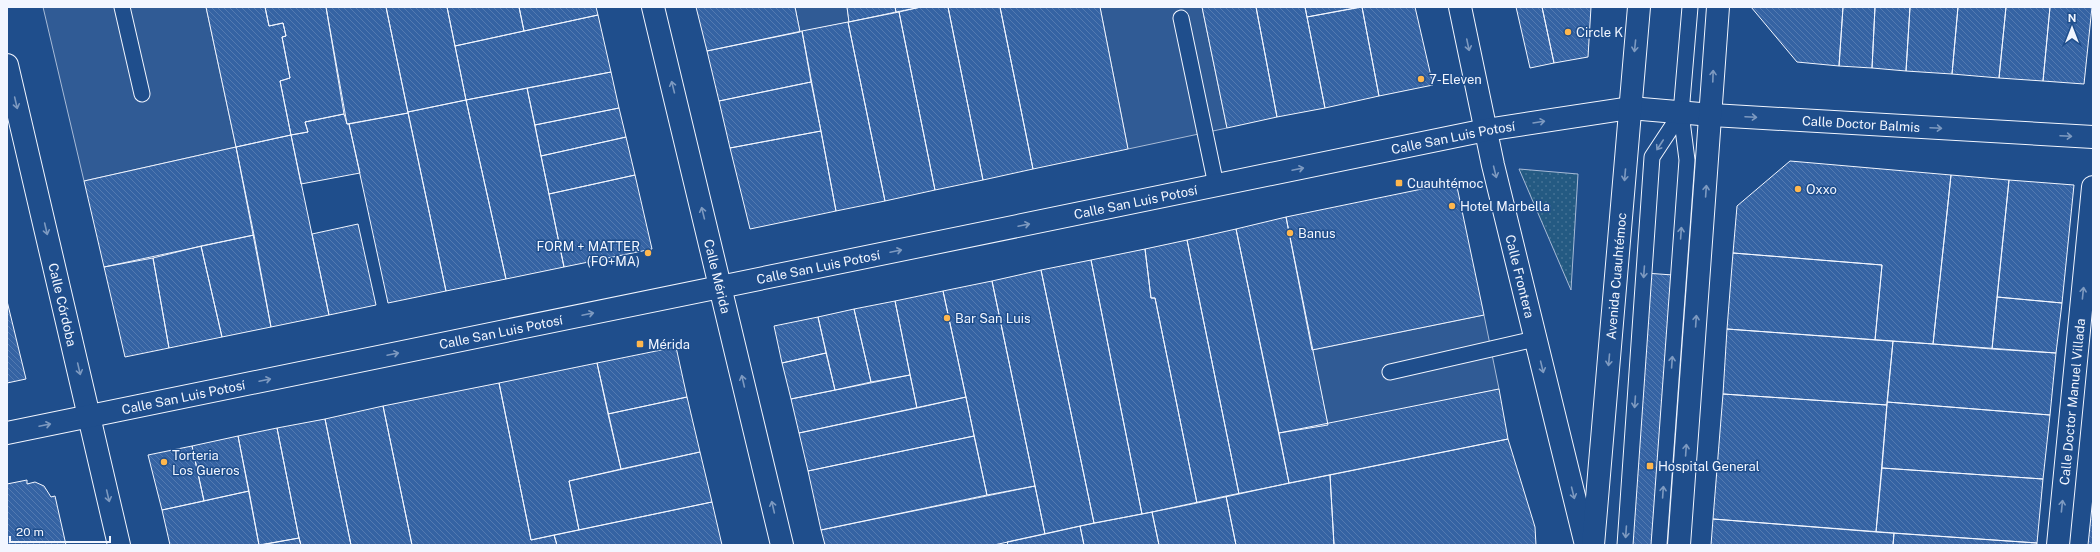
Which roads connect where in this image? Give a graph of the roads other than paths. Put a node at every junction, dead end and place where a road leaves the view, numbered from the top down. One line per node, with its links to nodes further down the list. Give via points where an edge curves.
1 (122, 7): 9 (lane)
2 (653, 7): 17 (main road, Calle Mérida, one-way to 2)
3 (1460, 7): 13 (main road, Calle Frontera, one-way to 13)
4 (1640, 7): 10 (main road, Avenida Cuauhtémoc, one-way to 10)
5 (1690, 7): 11 (lane)
6 (1718, 7): 12 (main road, one-way to 6)
7 (1181, 18): 15 (lane)
8 (7, 65): 20 (main road, Calle Córdoba, one-way to 20)
9 (142, 94)
10 (1630, 108): 11 (main road, Calle Doctor Balmis); 13 (main road, Calle San Luis Potosí, one-way to 10); 25 (main road, Avenida Cuauhtémoc, one-way to 25)
11 (1681, 112): 12 (main road, Calle Doctor Balmis); 26 (lane, one-way to 26, via 1652,157); 27 (lane, one-way to 11, via 1687,160)
12 (1712, 115): 14 (main road, Calle Doctor Balmis, one-way to 14); 28 (main road, one-way to 12)
13 (1486, 130): 15 (main road, Calle San Luis Potosí, one-way to 13); 18 (main road, Calle Frontera, one-way to 18)
14 (2093, 137)
15 (1216, 185): 17 (main road, Calle San Luis Potosí, one-way to 15)
16 (2093, 187): 29 (main road, Calle Doctor Manuel Villada, one-way to 16)
17 (721, 287): 20 (main road, Calle San Luis Potosí, one-way to 17); 23 (main road, Calle Mérida, one-way to 17)
18 (1535, 339): 19 (lane); 24 (main road, Calle Frontera, one-way to 24)
19 (1390, 372)
20 (90, 416): 21 (main road, Calle San Luis Potosí, one-way to 20); 22 (main road, Calle Córdoba, one-way to 22)
21 (7, 433)
22 (120, 545)
23 (782, 545)
24 (1586, 545)
25 (1592, 545)
26 (1625, 545)
27 (1659, 545)
28 (1679, 545)
29 (2058, 545)

